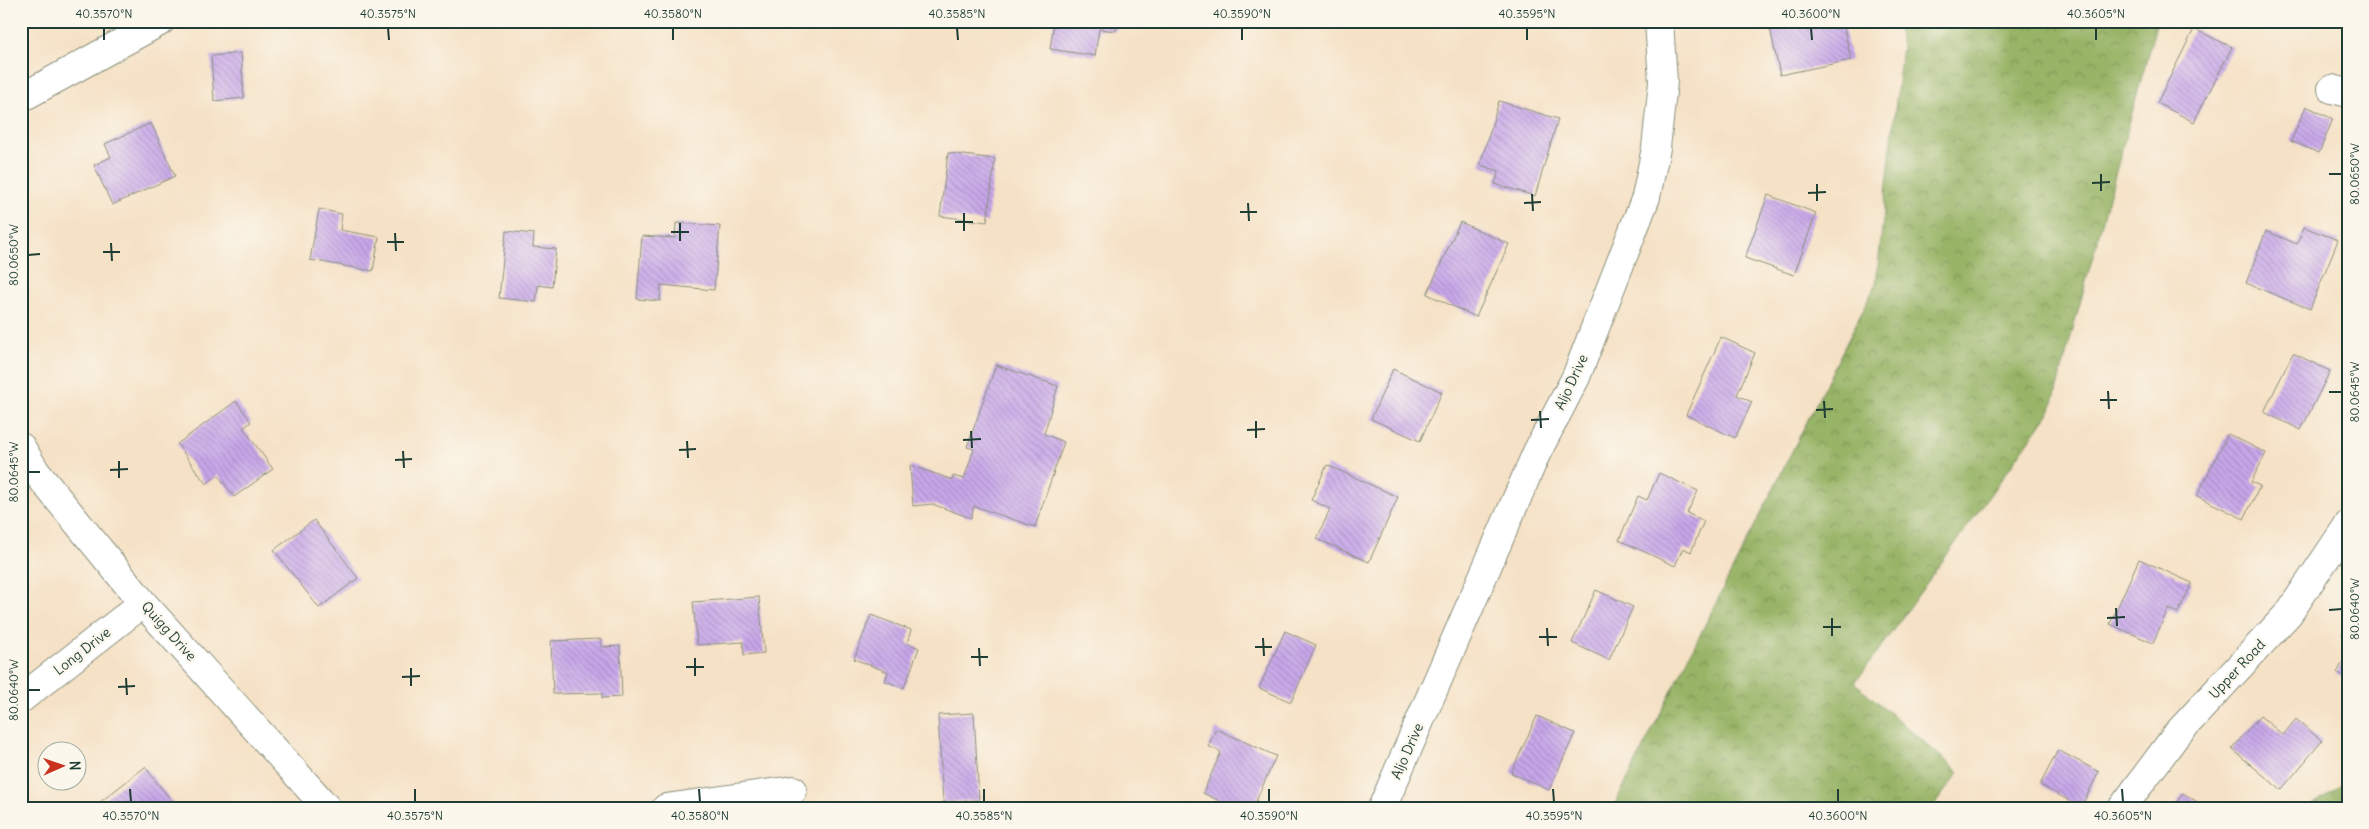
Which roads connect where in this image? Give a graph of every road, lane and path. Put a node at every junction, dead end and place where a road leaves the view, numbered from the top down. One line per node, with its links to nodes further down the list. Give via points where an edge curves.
1 (161, 21): 3 (street)
2 (1659, 21): 11 (street, Aljo Drive, via 1663,82 1656,148 1646,197 1576,377 1537,452)
3 (21, 98)
4 (21, 447): 6 (street, Quigg Drive, via 36,472)
5 (2348, 525): 12 (street, Upper Road, via 2288,613 2177,734)
6 (143, 602): 7 (street, Long Drive); 9 (street, Quigg Drive)
7 (21, 699)
8 (793, 790): 10 (street)
9 (327, 808)
10 (666, 808)
11 (1382, 808)
12 (2122, 808)

